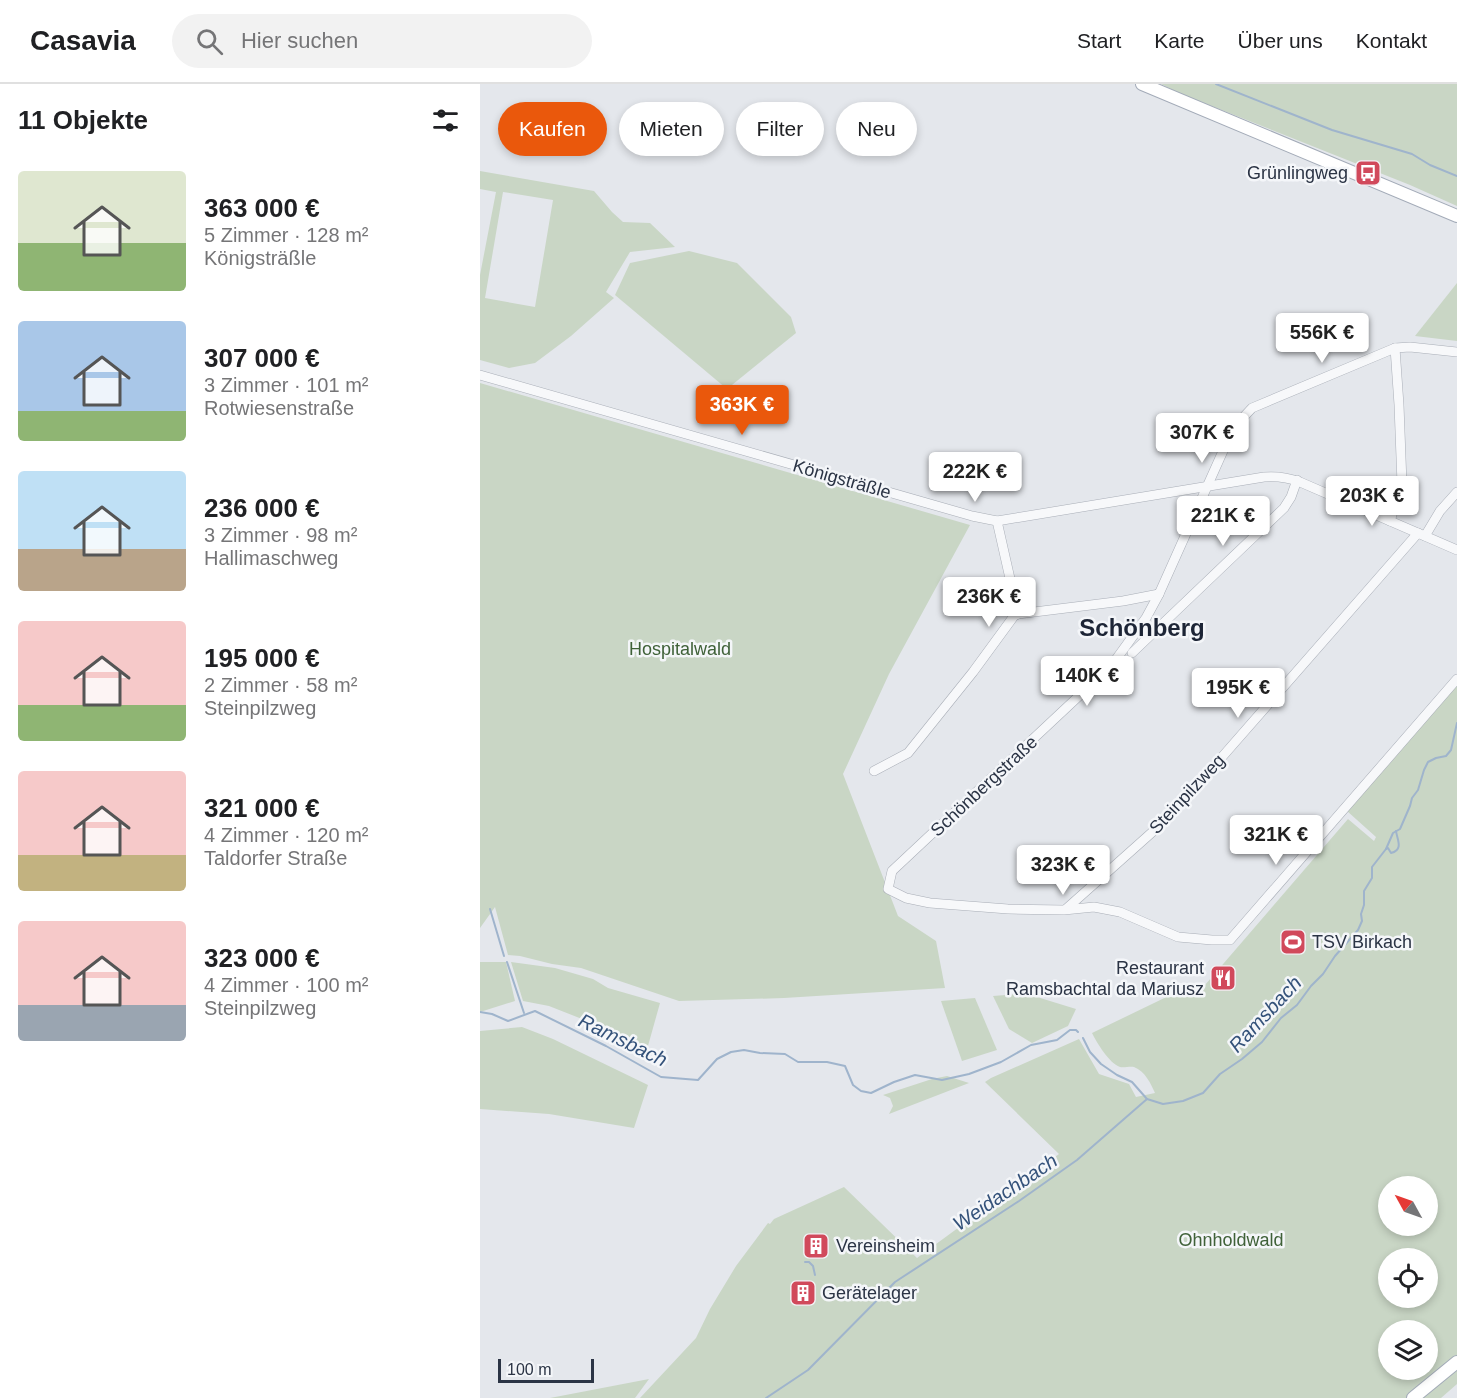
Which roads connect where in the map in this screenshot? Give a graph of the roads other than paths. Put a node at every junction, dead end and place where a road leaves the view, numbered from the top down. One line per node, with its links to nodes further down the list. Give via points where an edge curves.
1 (1142, 84): 2 (main road)
2 (1457, 216)
3 (1395, 348): 4 (street); 7 (street, Schönbergstraße, via 1252,408 1238,423); 9 (street, via 1402,484)
4 (1457, 352)
5 (480, 375): 10 (street, Königsträßle)
6 (1297, 480): 7 (street, via 1264,477); 9 (street); 15 (street, via 1284,508)
7 (1207, 487): 10 (street); 13 (street, Schönbergstraße)
8 (1457, 492): 11 (street, Steinpilzweg)
9 (1390, 520): 11 (street)
10 (997, 521): 14 (street)
11 (1422, 534): 12 (street); 18 (street, Steinpilzweg, via 1158,827)
12 (1457, 550)
13 (1159, 594): 14 (street); 18 (street, Schönbergstraße, via 1112,665 892,871 888,889 930,903)
14 (1018, 614): 17 (street, via 908,753)
15 (1132, 653)
16 (1457, 679): 18 (street, via 1230,940 1178,937 1120,912 1094,907)
17 (874, 771)
18 (1065, 909)
19 (1457, 1362): 20 (main road)
20 (1417, 1396)

